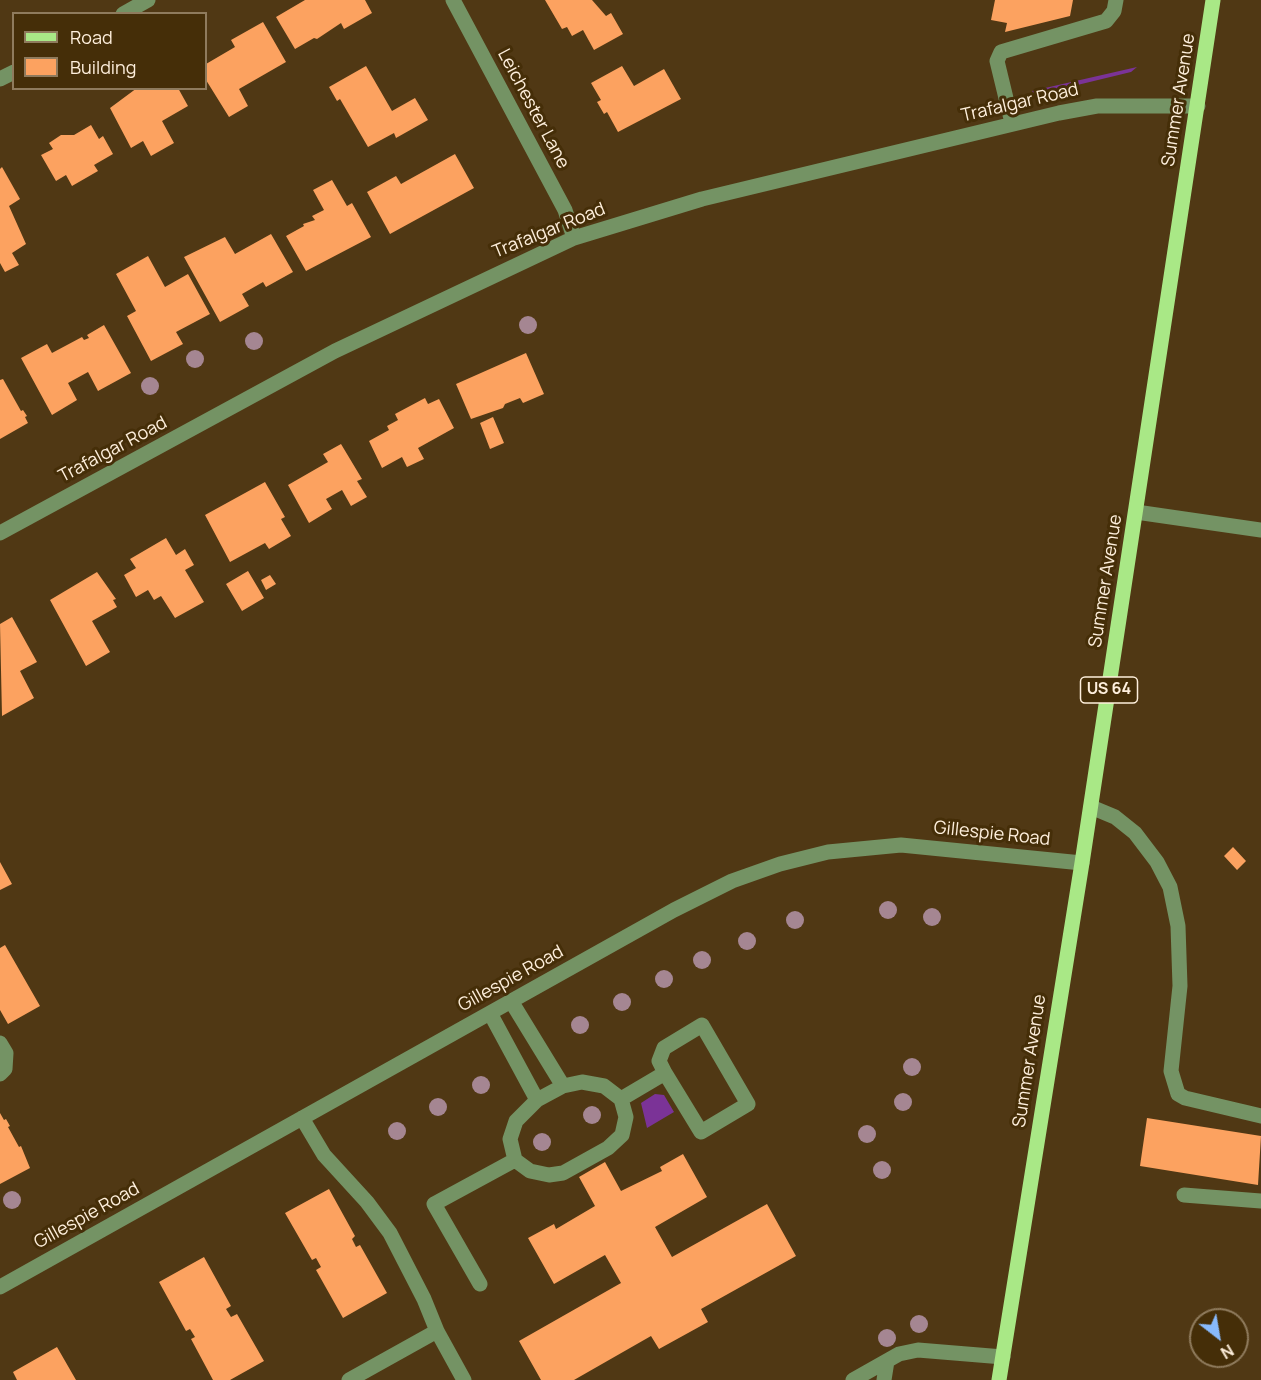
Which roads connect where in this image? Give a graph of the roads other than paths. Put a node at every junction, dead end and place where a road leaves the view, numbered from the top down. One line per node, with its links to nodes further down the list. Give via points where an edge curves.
1 (148, 0): 5 (street)
2 (453, 0): 8 (street, Leichester Lane, via 565,210)
3 (1116, 0): 7 (street, via 1106,21 1001,52 997,61)
4 (1213, 0): 6 (main road, Summer Avenue / US 64)
5 (127, 12)
6 (1197, 106): 7 (street, Trafalgar Road, via 1096,105); 9 (main road, Summer Avenue / US 64)
7 (1012, 123): 8 (street, Trafalgar Road, via 702,199)
8 (574, 238): 11 (street, Trafalgar Road, via 335,351)
9 (1136, 512): 10 (street); 12 (main road, Summer Avenue / US 64)
10 (1261, 530)
11 (0, 533)
12 (1091, 807): 13 (main road, Summer Avenue / US 64); 22 (street, via 1115,817 1135,832 1170,886 1178,926 1180,986 1171,1071 1178,1094)
13 (1082, 863): 14 (street, Gillespie Road, via 901,845 828,852 732,881); 30 (main road, Summer Avenue / US 64)
14 (511, 1001): 15 (street, Gillespie Road); 19 (street)
15 (490, 1013): 21 (street); 23 (street, Gillespie Road)
16 (0, 1043): 18 (street, via 6,1053 5,1069)
17 (665, 1073): 17 (street, via 659,1060 664,1048 702,1025 748,1104 701,1132); 20 (street)
18 (0, 1074)
19 (563, 1086): 20 (street, via 582,1082 604,1086); 21 (street)
20 (621, 1099): 24 (street, via 626,1117 622,1135 608,1148 563,1173 549,1175 530,1171)
21 (537, 1100): 24 (street, via 516,1121 510,1139)
22 (1261, 1116)
23 (302, 1118): 28 (street, Gillespie Road); 29 (street, via 324,1155 390,1233)
24 (515, 1160): 27 (street, via 434,1204)
25 (1184, 1195): 26 (street)
26 (1261, 1201)
27 (480, 1284)
28 (0, 1287)
29 (437, 1331): 32 (street); 33 (street)
30 (1003, 1357): 31 (street, via 918,1350); 36 (main road, Summer Avenue / US 64)
31 (887, 1361): 34 (street); 35 (street)
32 (349, 1380)
33 (464, 1380)
34 (854, 1380)
35 (884, 1380)
36 (999, 1380)

